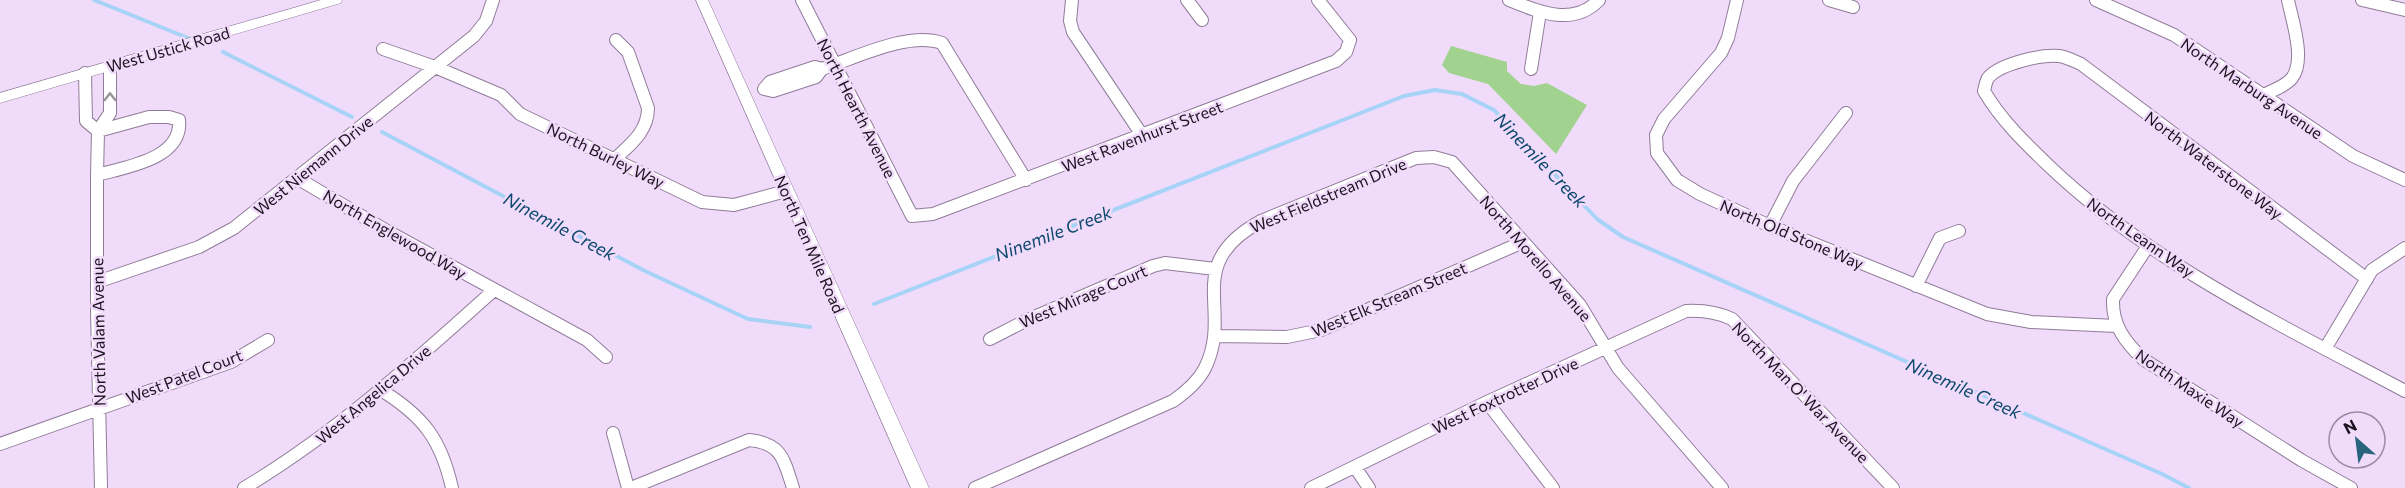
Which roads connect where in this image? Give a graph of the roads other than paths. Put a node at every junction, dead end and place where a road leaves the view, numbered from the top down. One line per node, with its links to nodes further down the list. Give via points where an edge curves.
1 (493, 0): 25 (street, West Niemann Drive, via 486,21 474,36)
2 (702, 0): 29 (main road, North Ten Mile Road)
3 (802, 0): 23 (street, North Hearth Avenue)
4 (1073, 0): 33 (street, via 1073,32)
5 (1187, 0): 19 (street)
6 (1318, 0): 33 (street, West Ravenhurst Street, via 1350,40 1345,56)
7 (1509, 0): 18 (street)
8 (1599, 0): 18 (street, via 1578,14)
9 (1737, 0): 42 (street, North Old Stone Way, via 1728,38 1664,119 1656,144 1669,172 1688,188)
10 (1828, 0): 16 (street)
11 (2096, 0): 28 (street, North Marburg Avenue, via 2174,35)
12 (2288, 0): 28 (street, via 2299,63 2287,82)
13 (2362, 0): 17 (street)
14 (327, 1): 15 (main road, West Ustick Road)
15 (303, 5): 24 (main road, West Ustick Road)
16 (1853, 8)
17 (2405, 10)
18 (1540, 12): 26 (street)
19 (1202, 20)
20 (616, 40): 35 (street, via 628,52 649,116 639,135)
21 (383, 49): 25 (street, North Burley Way)
22 (2059, 56): 45 (street, North Leann Way, via 2032,57 1995,72 1987,78 1984,91 1992,106 2062,179); 48 (street, North Waterstone Way, via 2087,68)
23 (834, 65): 29 (street, via 816,76); 38 (street, via 913,40 942,43); 41 (street, North Hearth Avenue)
24 (110, 66): 27 (main road, West Ustick Road); 32 (street, North Valam Avenue, one-way to 24, via 110,113)
25 (435, 67): 35 (street, North Burley Way, via 501,95 520,114); 37 (street, West Niemann Drive)
26 (1531, 69)
27 (85, 73): 30 (main road, West Ustick Road); 32 (street, via 86,121)
28 (2264, 95): 39 (street, North Marburg Avenue, via 2353,156)
29 (744, 97): 40 (main road, North Ten Mile Road)
30 (0, 98)
31 (1846, 112): 42 (street, via 1792,181)
32 (99, 131): 36 (street, North Valam Avenue); 36 (street, via 159,115 179,120 182,128 179,138 157,156)
33 (1142, 135): 38 (street, West Ravenhurst Street)
34 (1428, 156): 44 (street, North Morello Avenue, via 1452,162); 47 (street, West Fieldstream Drive, via 1256,223 1232,241)
35 (615, 159): 40 (street, North Burley Way, via 717,206 752,203)
36 (98, 175): 49 (street, North Valam Avenue)
37 (297, 178): 49 (street, West Niemann Drive, via 217,238); 51 (street, North Englewood Way)
38 (1026, 180): 41 (street, West Ravenhurst Street, via 933,214)
39 (2405, 180)
40 (786, 191): 72 (main road, North Ten Mile Road)
41 (912, 216)
42 (1770, 226): 50 (street, North Old Stone Way)
43 (1959, 231): 50 (street, via 1940,238)
44 (1523, 242): 54 (street, West Elk Stream Street, via 1321,330 1287,337); 57 (street, North Morello Avenue, via 1580,304 1595,326)
45 (2148, 246): 53 (street, via 2113,299); 58 (street, North Leann Way)
46 (2405, 248): 48 (street, via 2380,263)
47 (1215, 269): 54 (street, West Fieldstream Drive); 55 (street, West Mirage Court, via 1165,263 1153,266)
48 (2367, 279): 58 (street)
49 (97, 282): 63 (street, North Valam Avenue)
50 (1916, 286): 53 (street, North Old Stone Way, via 2001,318)
51 (494, 290): 59 (street, North Englewood Way, via 587,340); 60 (street, West Angelica Drive)
52 (1701, 309): 57 (street, West Foxtrotter Drive, via 1686,311); 78 (street, North Man O' War Avenue, via 1732,319)
53 (2116, 326): 79 (street, North Maxie Way, via 2143,359)
54 (1214, 336): 73 (street, West Fieldstream Drive, via 1203,374 1173,401)
55 (990, 339)
56 (268, 340): 63 (street, West Patel Court, via 231,362)
57 (1603, 348): 62 (street, West Foxtrotter Drive); 77 (street, North Morello Avenue)
58 (2325, 349): 61 (street, North Leann Way)
59 (606, 357)
60 (381, 390): 68 (street, West Angelica Drive, via 299,455); 69 (street, via 418,417 443,456)
61 (2405, 391)
62 (1487, 402): 66 (street, West Foxtrotter Drive); 76 (street)
63 (99, 409): 65 (street, West Patel Court); 67 (street, North Valam Avenue)
64 (613, 433): 70 (street)
65 (0, 444)
66 (1355, 467): 74 (street, West Foxtrotter Drive); 75 (street)
67 (101, 488)
68 (244, 488)
69 (452, 488)
70 (629, 488): 71 (street, via 749,440 765,440 778,448)
71 (793, 488)
72 (920, 488)
73 (975, 488)
74 (1311, 488)
75 (1369, 488)
76 (1553, 488)
77 (1722, 488)
78 (1893, 488)
79 (2351, 488)

